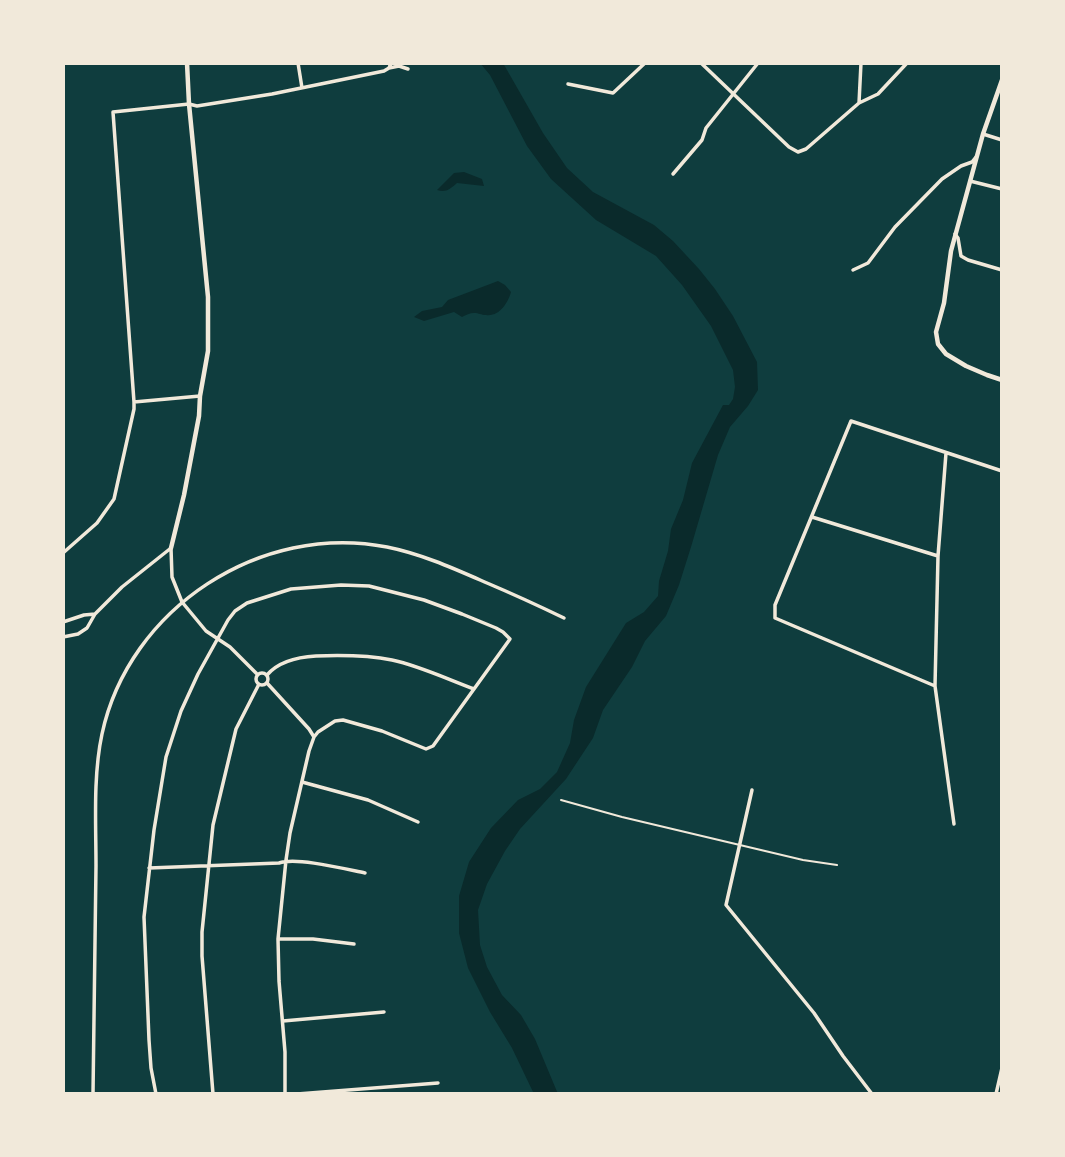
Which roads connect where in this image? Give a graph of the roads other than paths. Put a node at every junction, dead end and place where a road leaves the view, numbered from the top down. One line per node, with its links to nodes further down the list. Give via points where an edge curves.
1 (187, 63): 15 (street)
2 (298, 63): 12 (street)
3 (645, 63): 11 (street, via 613,93)
4 (701, 63): 13 (street)
5 (758, 63): 13 (street)
6 (861, 63): 14 (street)
7 (907, 63): 14 (street, via 878,94)
8 (390, 65): 9 (street); 12 (street, via 374,73)
9 (408, 69)
10 (1002, 80): 16 (street)
11 (568, 84)
12 (302, 88): 15 (street)
13 (733, 93): 14 (street, via 798,152); 19 (street)
14 (859, 103)
15 (189, 104): 26 (street, via 208,297 208,351); 27 (street, via 113,112)
16 (983, 134): 17 (street); 18 (street)
17 (1002, 140)
18 (977, 156): 20 (street); 23 (street, via 942,178 868,263)
19 (673, 174)
20 (970, 181): 21 (street); 22 (street)
21 (1002, 189)
22 (955, 234): 24 (street, via 961,256); 25 (street, via 936,332 938,344 966,366)
23 (853, 270)
24 (1002, 270)
25 (1002, 380)
26 (200, 396): 27 (street); 31 (street)
27 (134, 402): 32 (street, via 114,499 97,523)
28 (946, 452): 29 (street); 30 (street, via 851,421); 33 (street)
29 (1002, 471)
30 (812, 517): 33 (street); 44 (street, via 775,605 775,618)
31 (171, 548): 34 (street, via 172,577); 35 (street)
32 (63, 553)
33 (938, 556): 44 (street)
34 (182, 602): 36 (street, via 213,580 259,558 292,548 361,543 409,552 453,568); 39 (street, via 206,631); 64 (street, via 134,659 112,700 101,739)
35 (95, 614): 37 (street); 38 (street, via 87,628)
36 (564, 618)
37 (63, 622)
38 (64, 638)
39 (219, 638): 40 (street); 45 (street, via 235,611 257,599 308,586 369,586 424,600 503,632 510,639); 56 (street, via 181,711 166,757)
40 (257, 674): 41 (street); 43 (street)
41 (267, 675): 42 (street); 45 (street, via 292,659 345,654 393,660)
42 (267, 683): 43 (street); 46 (street)
43 (259, 684): 54 (street, via 236,729 213,825)
44 (935, 686): 51 (street)
45 (474, 689): 46 (street, via 433,746 426,749 343,720)
46 (314, 737): 47 (street)
47 (302, 782): 50 (street, via 368,800); 53 (street)
48 (752, 790): 52 (street)
49 (561, 800): 52 (lane)
50 (418, 822)
51 (954, 824)
52 (740, 845): 55 (lane); 69 (street, via 726,905 814,1013)
53 (286, 860): 54 (street); 57 (street); 58 (street)
54 (210, 865): 56 (street); 66 (street, via 202,956)
55 (837, 865)
56 (149, 868): 65 (street, via 145,957)
57 (365, 873)
58 (278, 939): 59 (street); 61 (street)
59 (354, 944)
60 (384, 1012): 61 (street)
61 (284, 1021): 67 (street)
62 (1002, 1068): 70 (street)
63 (438, 1083): 68 (street)
64 (93, 1094)
65 (156, 1094)
66 (213, 1094)
67 (285, 1094)
68 (297, 1094)
69 (872, 1094)
70 (996, 1094)

